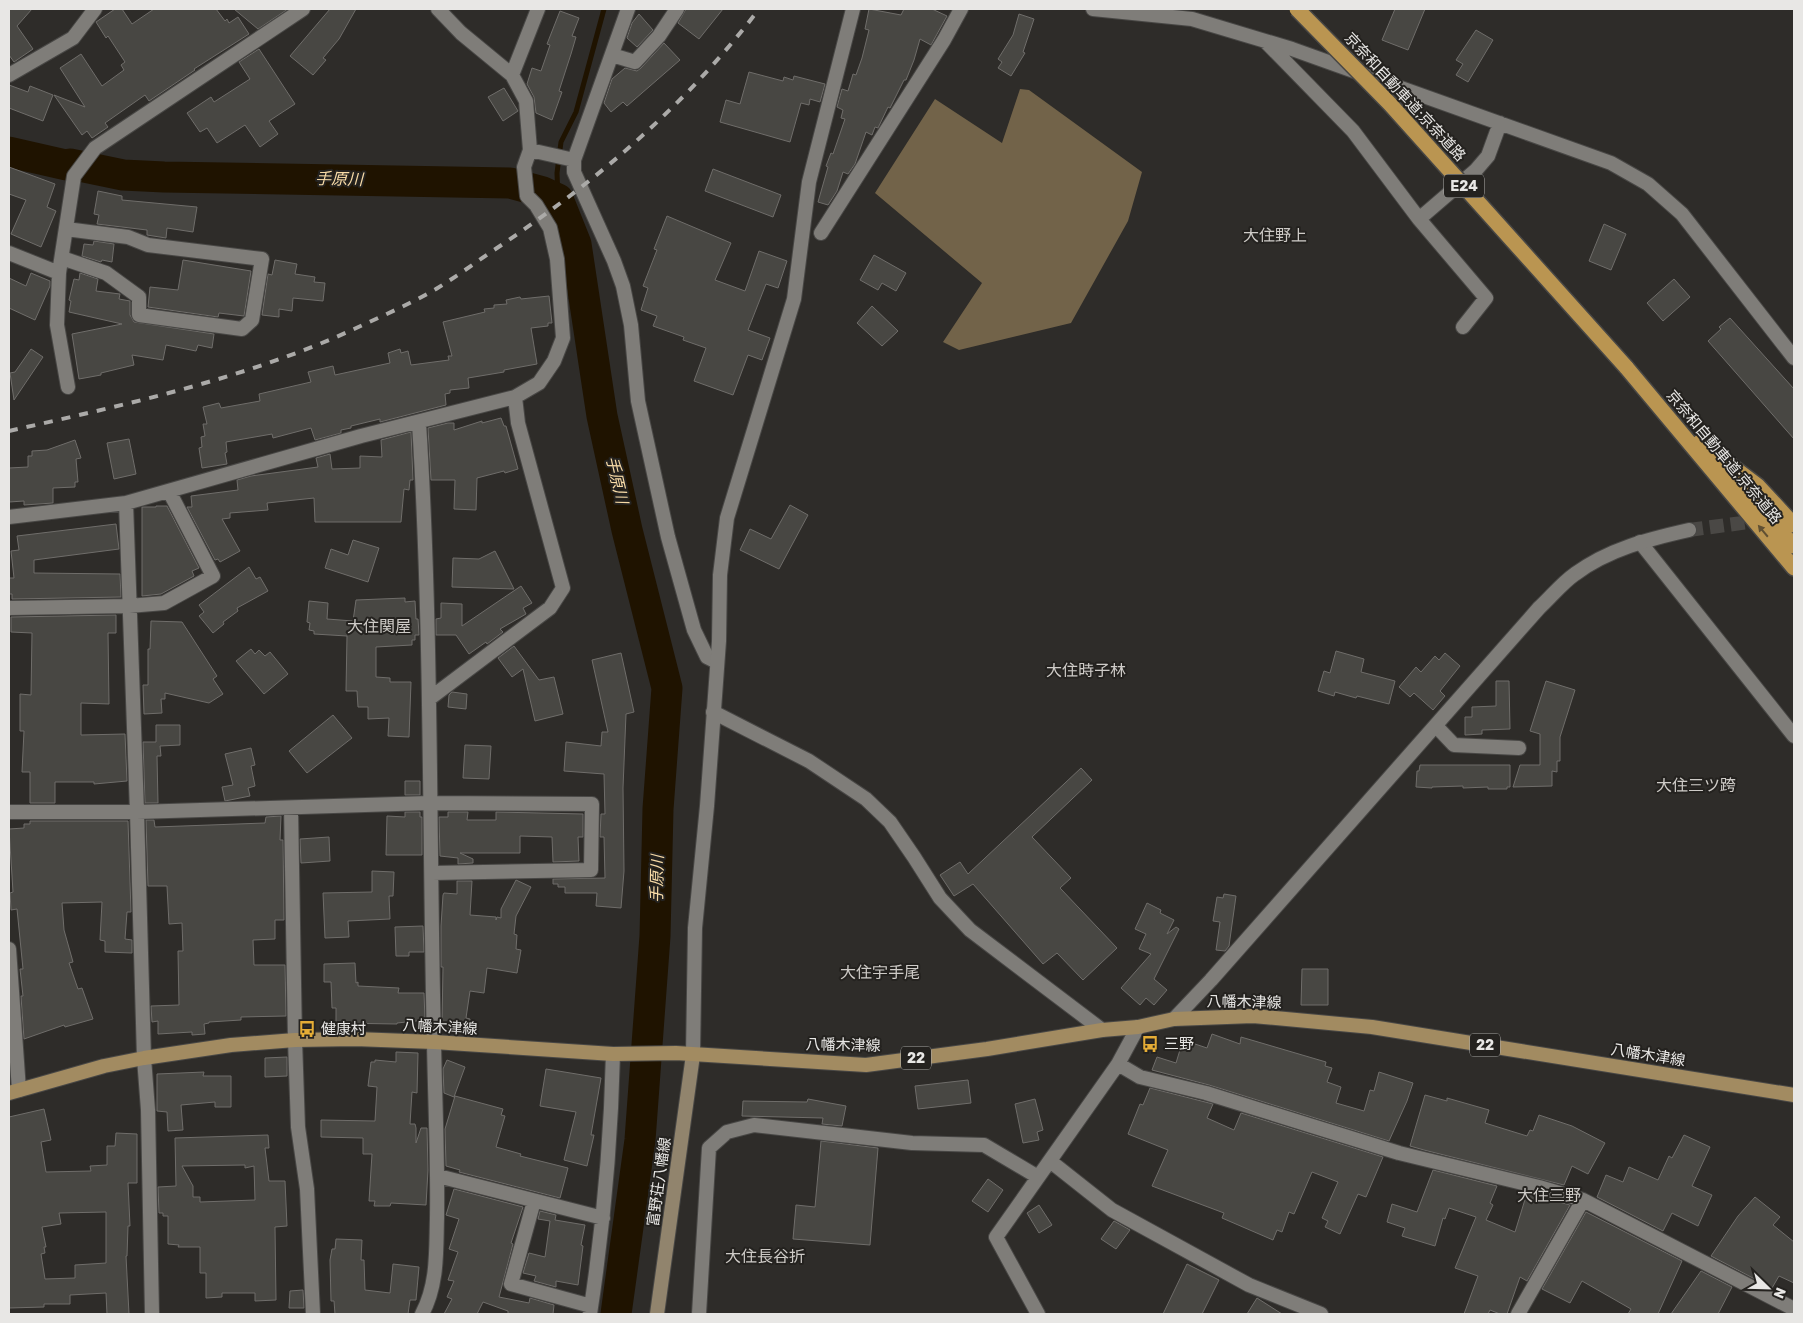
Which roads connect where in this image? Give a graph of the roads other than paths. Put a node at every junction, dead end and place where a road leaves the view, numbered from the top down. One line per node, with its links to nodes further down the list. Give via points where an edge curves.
1 (95, 9): 13 (street, via 73,38)
2 (303, 9): 19 (street, via 95,148 74,176)
3 (438, 9): 14 (street, via 461,33)
4 (538, 9): 14 (street)
5 (628, 9): 12 (street)
6 (677, 9): 12 (street, via 659,36 635,62)
7 (853, 9): 41 (street, via 809,182 794,299 727,518 720,574)
8 (961, 9): 20 (street)
9 (1093, 9): 11 (street, via 1192,19)
10 (1297, 9): 26 (highway, 京奈和自動車道;京奈道路 / E24, bridge, via 1390,104)
11 (1265, 41): 15 (street); 18 (street, via 1353,130)
12 (612, 55): 17 (street)
13 (9, 75)
14 (512, 75): 16 (street, via 526,101)
15 (1500, 123): 18 (street, via 1488,156); 25 (street, via 1611,163 1648,184 1682,214)
16 (530, 150): 17 (street); 28 (street, via 524,166 527,196 550,228 557,259 563,338 554,361 539,383)
17 (571, 160): 41 (street, via 623,286 631,326 638,401 668,537 694,630 707,656)
18 (1419, 218): 24 (street, via 1486,298)
19 (66, 229): 22 (street); 22 (street, via 128,237 148,245 262,260 252,320 242,329 138,315 139,297 106,273)
20 (821, 233)
21 (9, 253): 23 (street)
22 (62, 258): 23 (street)
23 (59, 274): 27 (street, via 57,325)
24 (1462, 328)
25 (1794, 358)
26 (1626, 367): 30 (highway, 京奈和自動車道;京奈道路 / E24); 38 (highway, 京奈和自動車道;京奈道路 / E24, one-way to 26)
27 (68, 387)
28 (515, 398): 29 (street); 42 (street, via 518,423 563,588 550,608)
29 (419, 423): 31 (street, via 361,436); 42 (street)
30 (1700, 442): 34 (highway, via 1758,486); 37 (highway, 京奈和自動車道;京奈道路 / E24)
31 (169, 491): 32 (street); 39 (street, via 213,576 164,603)
32 (126, 503): 33 (street); 39 (street)
33 (9, 517)
34 (1794, 525)
35 (1689, 530): 36 (street)
36 (1640, 542): 44 (street, via 1606,555 1574,574 1539,608); 45 (street)
37 (1794, 546)
38 (1794, 568)
39 (129, 606): 40 (street); 50 (street)
40 (9, 608)
41 (717, 662): 43 (street)
42 (428, 699): 47 (street)
43 (713, 712): 55 (street, via 809,760 866,799 890,822 940,898 970,930); 59 (street, via 695,928)
44 (1436, 726): 46 (street, via 1454,745); 53 (street)
45 (1794, 736)
46 (1519, 748)
47 (429, 803): 48 (street); 51 (street); 51 (street, via 592,804 590,870)
48 (291, 808): 50 (street); 56 (street)
49 (9, 812): 50 (street)
50 (137, 812): 60 (street)
51 (432, 873): 57 (street)
52 (9, 949): 62 (street)
53 (1174, 1019): 54 (main road, 八幡木津線 / 22); 63 (main road, 八幡木津線 / 22, via 1254,1016 1372,1027)
54 (1138, 1027): 55 (main road, 八幡木津線 / 22); 61 (street)
55 (1102, 1030): 59 (main road, 八幡木津線 / 22, via 866,1065)
56 (294, 1040): 57 (main road, 八幡木津線 / 22, via 355,1038); 60 (main road, 八幡木津線 / 22, via 231,1045); 73 (street, via 298,1127 307,1189)
57 (434, 1042): 58 (main road, 八幡木津線 / 22); 65 (street)
58 (617, 1054): 59 (main road, 八幡木津線 / 22); 69 (street)
59 (693, 1055): 75 (main road, 富野荘八幡線)
60 (144, 1058): 62 (main road, 八幡木津線 / 22); 72 (street)
61 (1118, 1064): 64 (street); 67 (street, via 1140,1076 1206,1093 1399,1153)
62 (14, 1092)
63 (1794, 1094)
64 (1050, 1160): 66 (street); 78 (street, via 1112,1210 1249,1285)
65 (438, 1176): 68 (street); 74 (street, via 436,1273)
66 (1038, 1177): 76 (street, via 984,1145 912,1143 754,1125 727,1132 709,1148); 77 (street, via 996,1238)
67 (1583, 1200): 70 (street); 79 (street)
68 (534, 1201): 69 (street); 71 (street, via 511,1284)
69 (602, 1218): 71 (street)
70 (1794, 1308)
71 (591, 1310)
72 (152, 1314)
73 (313, 1314)
74 (422, 1314)
75 (657, 1314)
76 (698, 1314)
77 (1038, 1314)
78 (1321, 1314)
79 (1518, 1314)

